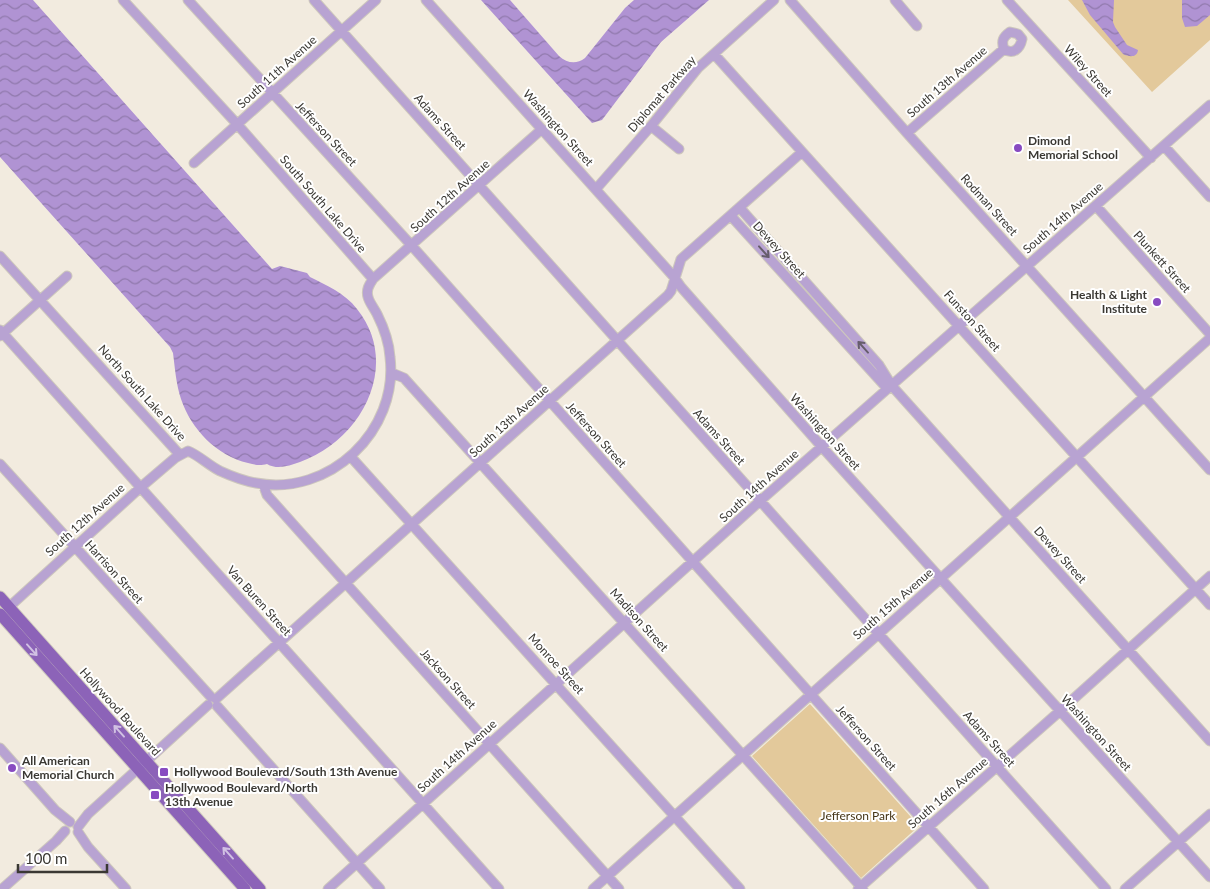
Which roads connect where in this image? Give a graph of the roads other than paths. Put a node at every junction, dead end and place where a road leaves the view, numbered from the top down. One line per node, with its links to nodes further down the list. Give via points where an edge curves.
1 (123, 0): 16 (street, South South Lake Drive)
2 (188, 0): 14 (street, Jefferson Street)
3 (314, 0): 11 (street, Adams Street)
4 (376, 0): 11 (street, South 11th Avenue)
5 (426, 0): 18 (street, Washington Street)
6 (774, 0): 13 (street, Diplomat Parkway)
7 (790, 0): 19 (street, Rodman Street)
8 (895, 0): 10 (street)
9 (1007, 0): 23 (street, Wiley Street)
10 (917, 26)
11 (342, 31): 14 (street, South 11th Avenue); 25 (street, Adams Street)
12 (1004, 49): 19 (street, South 13th Avenue)
13 (714, 54): 17 (street, Diplomat Parkway, via 684,84); 22 (street, Funston Street)
14 (271, 93): 16 (street, South 11th Avenue); 31 (street, Jefferson Street)
15 (1210, 105): 20 (street, South 14th Avenue)
16 (237, 124): 24 (street, South 11th Avenue); 36 (street, South South Lake Drive)
17 (651, 126): 21 (street); 26 (street, Diplomat Parkway)
18 (542, 130): 25 (street, South 12th Avenue); 26 (street, Washington Street)
19 (907, 133): 33 (street, Rodman Street)
20 (1164, 146): 23 (street, South 14th Avenue); 27 (street)
21 (679, 149)
22 (802, 152): 29 (street, South 13th Avenue); 38 (street, Funston Street)
23 (1150, 158): 28 (street, South 14th Avenue)
24 (194, 163)
25 (480, 185): 31 (street, South 12th Avenue); 42 (street, Adams Street)
26 (596, 189): 35 (street, Washington Street)
27 (1210, 197)
28 (1096, 206): 33 (street, South 14th Avenue); 40 (street, Plunkett Street)
29 (740, 208): 30 (street, South 13th Avenue); 44 (street, Dewey Street, one-way to 29, via 879,365)
30 (731, 216): 35 (street, South 13th Avenue, via 681,259); 44 (street, Dewey Street, one-way to 44, via 885,386)
31 (412, 246): 36 (street, South 12th Avenue); 46 (street, Jefferson Street)
32 (0, 256): 37 (street, North South Lake Drive)
33 (1027, 266): 38 (street, South 14th Avenue); 45 (street, Rodman Street)
34 (67, 276): 37 (street)
35 (674, 277): 42 (street, South 13th Avenue, via 668,295); 47 (street, Washington Street)
36 (373, 279): 43 (street, via 368,288 368,298 388,339)
37 (40, 300): 39 (street); 48 (street, North South Lake Drive)
38 (959, 326): 44 (street, South 14th Avenue); 50 (street, Funston Street)
39 (1, 333): 55 (street, Van Buren Street)
40 (1210, 334)
41 (1210, 338): 45 (street, South 15th Avenue)
42 (617, 341): 46 (street, South 13th Avenue); 56 (street, Adams Street)
43 (392, 373): 49 (street, via 378,424); 51 (street, Madison Street, via 404,378)
44 (892, 386): 47 (street, South 14th Avenue); 57 (street, Dewey Street)
45 (1144, 396): 50 (street, South 15th Avenue); 53 (street, Rodman Street)
46 (550, 402): 51 (street, South 13th Avenue); 60 (street, Jefferson Street)
47 (822, 447): 56 (street, South 14th Avenue); 62 (street, Washington Street)
48 (180, 455): 54 (street, North South Lake Drive, via 188,451 220,471); 55 (street, South 12th Avenue)
49 (351, 457): 54 (street, North South Lake Drive, via 300,482); 58 (street, Monroe Street)
50 (1076, 457): 57 (street, South 15th Avenue); 64 (street, Funston Street)
51 (481, 463): 58 (street, South 13th Avenue); 68 (street, Madison Street)
52 (0, 464): 59 (street, Harrison Street)
53 (1210, 470)
54 (263, 484): 63 (street, Jackson Street, via 266,495)
55 (141, 487): 59 (street, South 12th Avenue); 70 (street, Van Buren Street)
56 (760, 501): 60 (street, South 14th Avenue); 69 (street, Adams Street)
57 (1009, 517): 62 (street, South 15th Avenue); 71 (street, Dewey Street)
58 (412, 524): 63 (street, South 13th Avenue); 72 (street, Monroe Street)
59 (74, 546): 67 (street, South 12th Avenue); 74 (street, Harrison Street)
60 (693, 562): 68 (street, South 14th Avenue); 73 (street, Jefferson Street)
61 (1210, 576): 64 (street, South 16th Avenue)
62 (940, 579): 69 (street, South 15th Avenue); 75 (street, Washington Street)
63 (345, 583): 70 (street, South 13th Avenue); 77 (street, Jackson Street)
64 (1195, 589): 66 (street, Funston Street); 71 (street, South 16th Avenue)
65 (0, 597): 67 (main road, Hollywood Boulevard)
66 (1210, 605)
67 (2, 612): 80 (main road, Hollywood Boulevard)
68 (625, 623): 72 (street, South 14th Avenue); 79 (street, Madison Street)
69 (879, 633): 73 (street, South 15th Avenue); 81 (street, Adams Street)
70 (280, 642): 74 (street, South 13th Avenue); 82 (street, Van Buren Street)
71 (1128, 649): 75 (street, South 16th Avenue); 76 (street, Dewey Street)
72 (556, 683): 77 (street, South 14th Avenue); 84 (street, Monroe Street)
73 (810, 694): 79 (street, South 15th Avenue); 85 (street, Jefferson Street)
74 (213, 702): 80 (street, South 13th Avenue); 88 (street, Harrison Street)
75 (1060, 711): 81 (street, South 16th Avenue); 87 (street, Washington Street)
76 (1210, 741)
77 (490, 744): 82 (street, South 14th Avenue); 89 (street, Jackson Street)
78 (0, 748): 86 (street)
79 (742, 755): 84 (street, South 15th Avenue); 92 (street, Madison Street)
80 (142, 765): 86 (street, South 13th Avenue); 94 (main road, Hollywood Boulevard); 95 (main road, Hollywood Boulevard, one-way to 80)
81 (997, 767): 85 (street, South 16th Avenue); 103 (street, Adams Street)
82 (423, 804): 88 (street, South 14th Avenue); 98 (street, Van Buren Street)
83 (1210, 814): 87 (street)
84 (675, 816): 89 (street, South 15th Avenue); 101 (street, Monroe Street)
85 (929, 827): 92 (street, South 16th Avenue); 102 (street, Jefferson Street)
86 (72, 829): 91 (street, South 13th Avenue); 93 (street)
87 (1178, 842): 90 (street, Washington Street); 104 (street)
88 (357, 863): 96 (street, South 14th Avenue); 97 (street, Harrison Street)
89 (608, 876): 99 (street, South 15th Avenue); 100 (street, Jackson Street)
90 (1210, 877)
91 (4, 886)
92 (861, 888)
93 (126, 889)
94 (245, 889)
95 (260, 889)
96 (328, 889)
97 (380, 889)
98 (499, 889)
99 (593, 889)
100 (619, 889)
101 (740, 889)
102 (984, 889)
103 (1106, 889)
104 (1124, 889)

